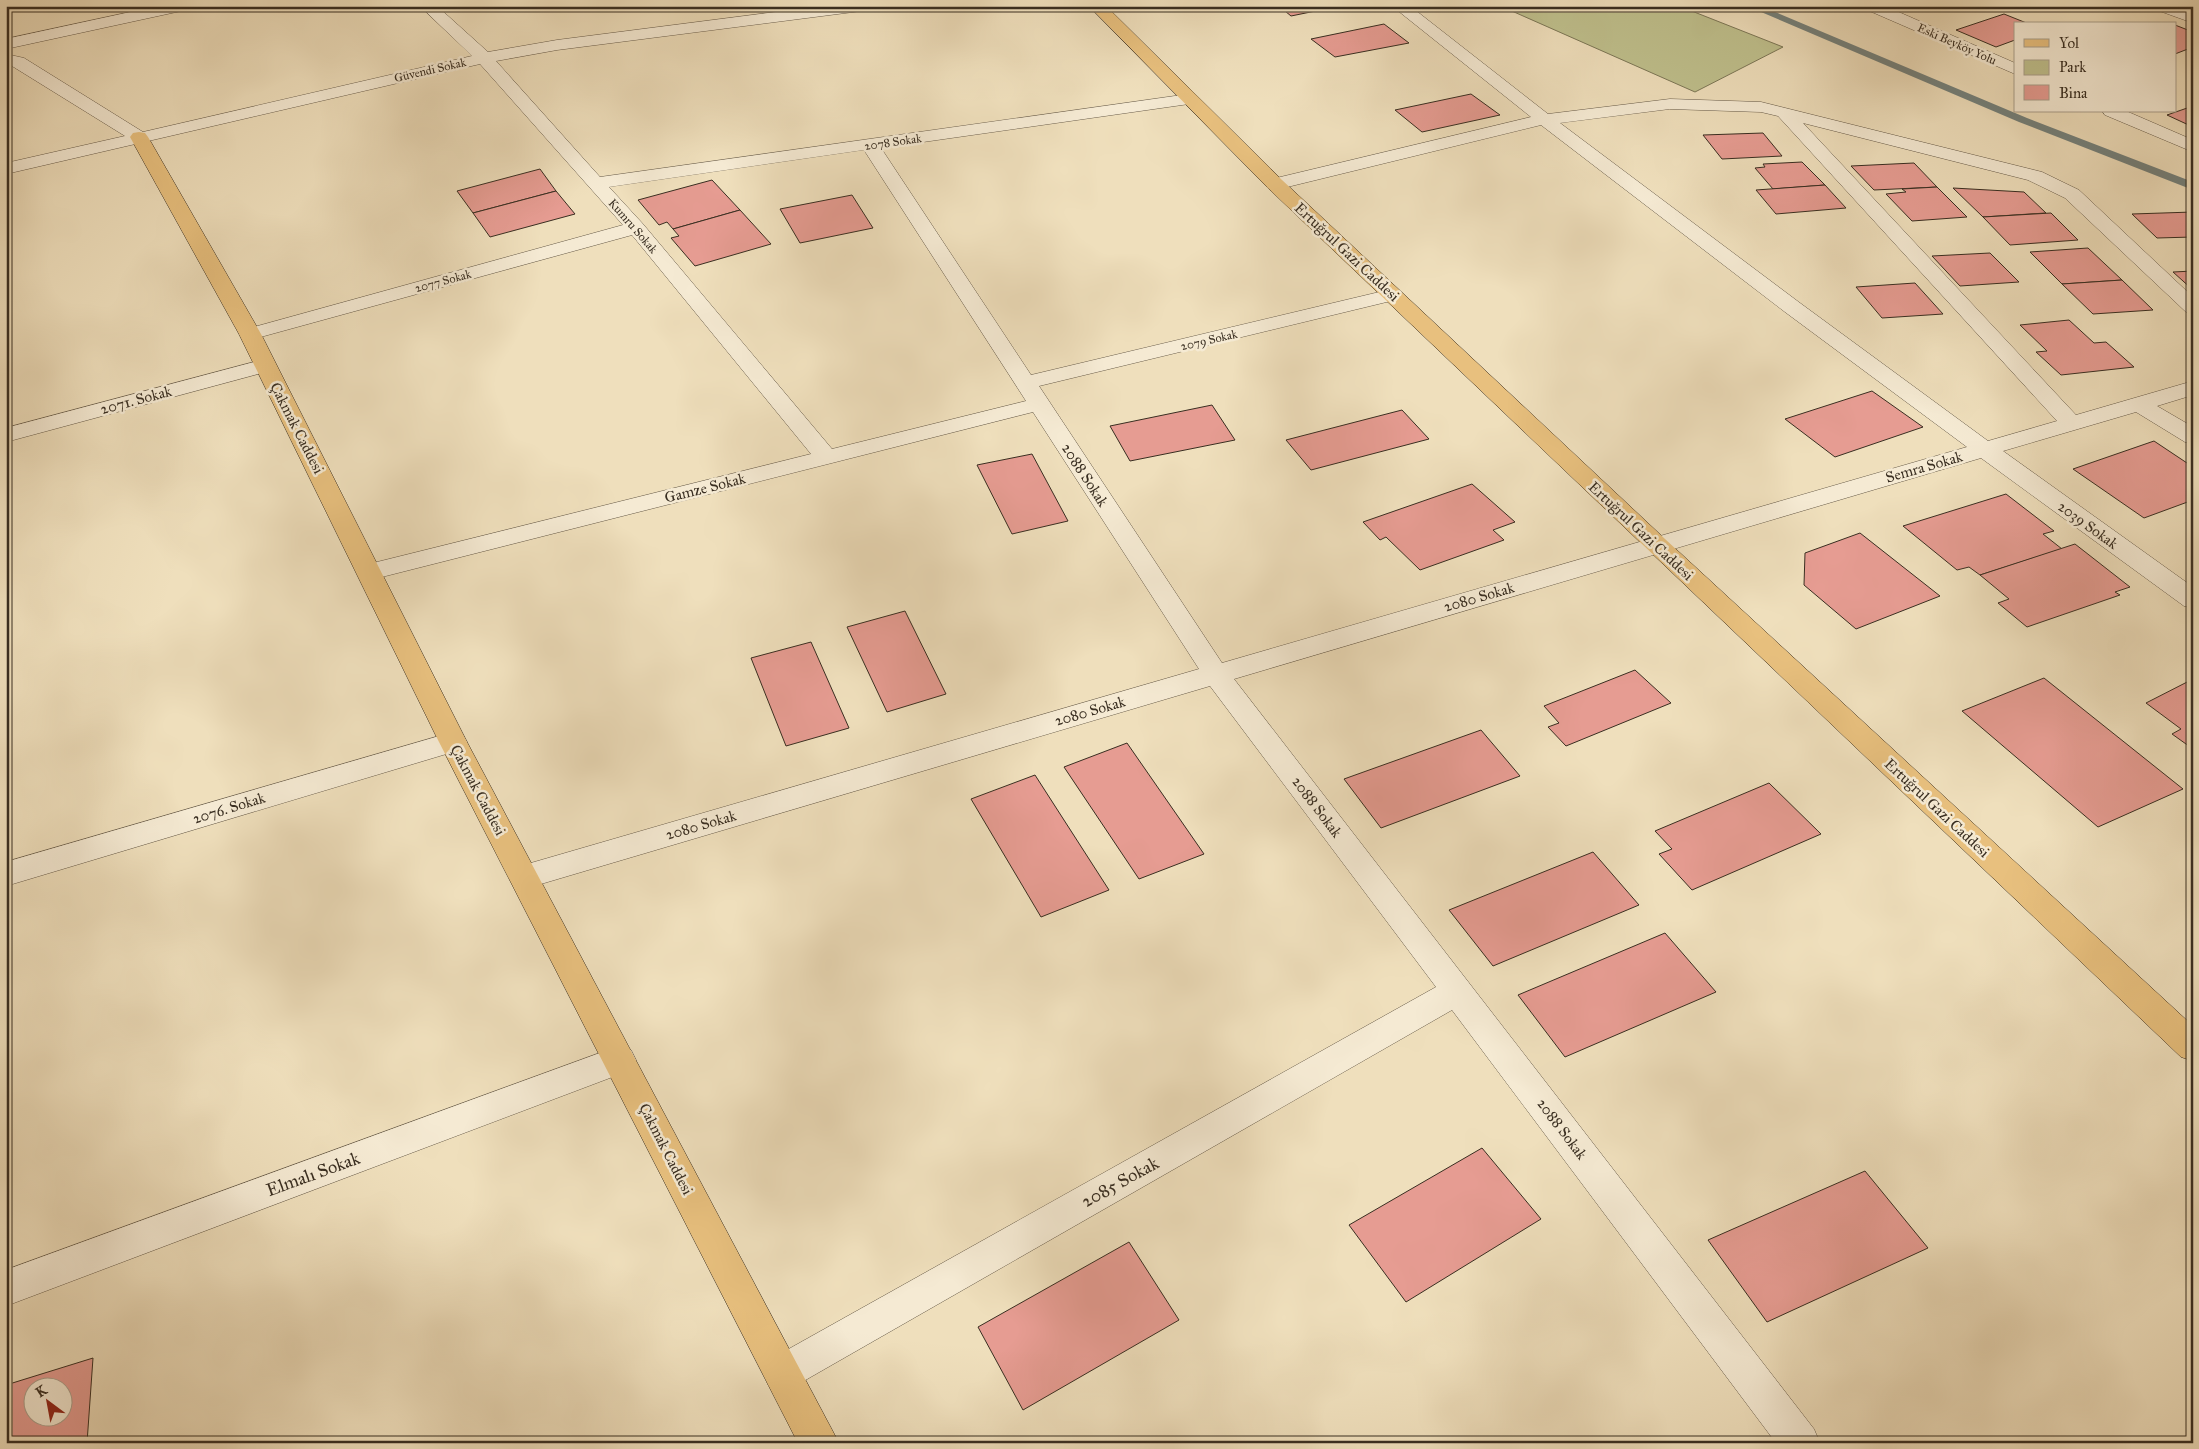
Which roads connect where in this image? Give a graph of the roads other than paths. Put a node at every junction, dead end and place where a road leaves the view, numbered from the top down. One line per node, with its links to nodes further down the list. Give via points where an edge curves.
1 (181, 6): 10 (street)
2 (428, 6): 11 (street, Kumru Sokak)
3 (861, 6): 8 (street, Güvendi Sokak)
4 (1097, 6): 14 (main road, Ertuğrul Gazi Caddesi)
5 (1400, 6): 17 (street, 2039 Sokak)
6 (1871, 6): 13 (street, Eski Beyköy Yolu)
7 (2160, 6): 9 (street)
8 (766, 12): 11 (street, Güvendi Sokak)
9 (2193, 18)
10 (6, 44)
11 (484, 58): 18 (street, Güvendi Sokak); 22 (street, Kumru Sokak)
12 (6, 59): 18 (street, via 18,62)
13 (2014, 69)
14 (1189, 99): 19 (street, 2078 Sokak); 23 (main road, Ertuğrul Gazi Caddesi)
15 (2112, 112): 20 (street)
16 (1784, 113): 17 (street, via 1760,107 1670,104); 26 (street, via 2035,176 2072,194); 32 (street)
17 (1542, 120): 23 (street); 35 (street, 2039 Sokak)
18 (139, 137): 21 (street, Güvendi Sokak); 27 (main road, Çakmak Caddesi)
19 (870, 146): 22 (street, 2078 Sokak); 30 (street, 2088 Sokak)
20 (2193, 147)
21 (6, 169)
22 (596, 184): 24 (street, Kumru Sokak)
23 (1274, 184): 25 (main road, Ertuğrul Gazi Caddesi)
24 (636, 228): 27 (street, 2077 Sokak); 36 (street, Kumru Sokak)
25 (1392, 295): 30 (street, 2079 Sokak); 37 (main road, Ertuğrul Gazi Caddesi)
26 (2193, 308)
27 (250, 334): 28 (main road, Çakmak Caddesi)
28 (265, 365): 33 (street, 2071. Sokak); 38 (main road, Çakmak Caddesi)
29 (2193, 388): 31 (street, Semra Sokak)
30 (1032, 394): 36 (street, Gamze Sokak); 40 (street, 2088 Sokak)
31 (2138, 404): 32 (street, Semra Sokak); 34 (street)
32 (2071, 424): 35 (street, Semra Sokak)
33 (6, 434)
34 (2193, 437)
35 (1984, 449): 37 (street, Semra Sokak); 39 (street, 2039 Sokak)
36 (827, 458): 38 (street, Gamze Sokak)
37 (1656, 546): 40 (street, 2080 Sokak); 45 (main road, Ertuğrul Gazi Caddesi)
38 (370, 572): 41 (main road, Çakmak Caddesi)
39 (2193, 600)
40 (1216, 674): 43 (street, 2080 Sokak); 44 (street, 2088 Sokak)
41 (453, 742): 42 (street, 2076. Sokak); 43 (main road, Çakmak Caddesi)
42 (6, 874)
43 (524, 877): 46 (main road, Çakmak Caddesi)
44 (1457, 992): 48 (street, 2085 Sokak); 50 (street, 2088 Sokak)
45 (2193, 1047)
46 (619, 1060): 47 (street, Elmalı Sokak); 48 (main road, Çakmak Caddesi)
47 (6, 1288)
48 (782, 1373): 49 (main road, Çakmak Caddesi)
49 (818, 1442)
50 (1800, 1443)

